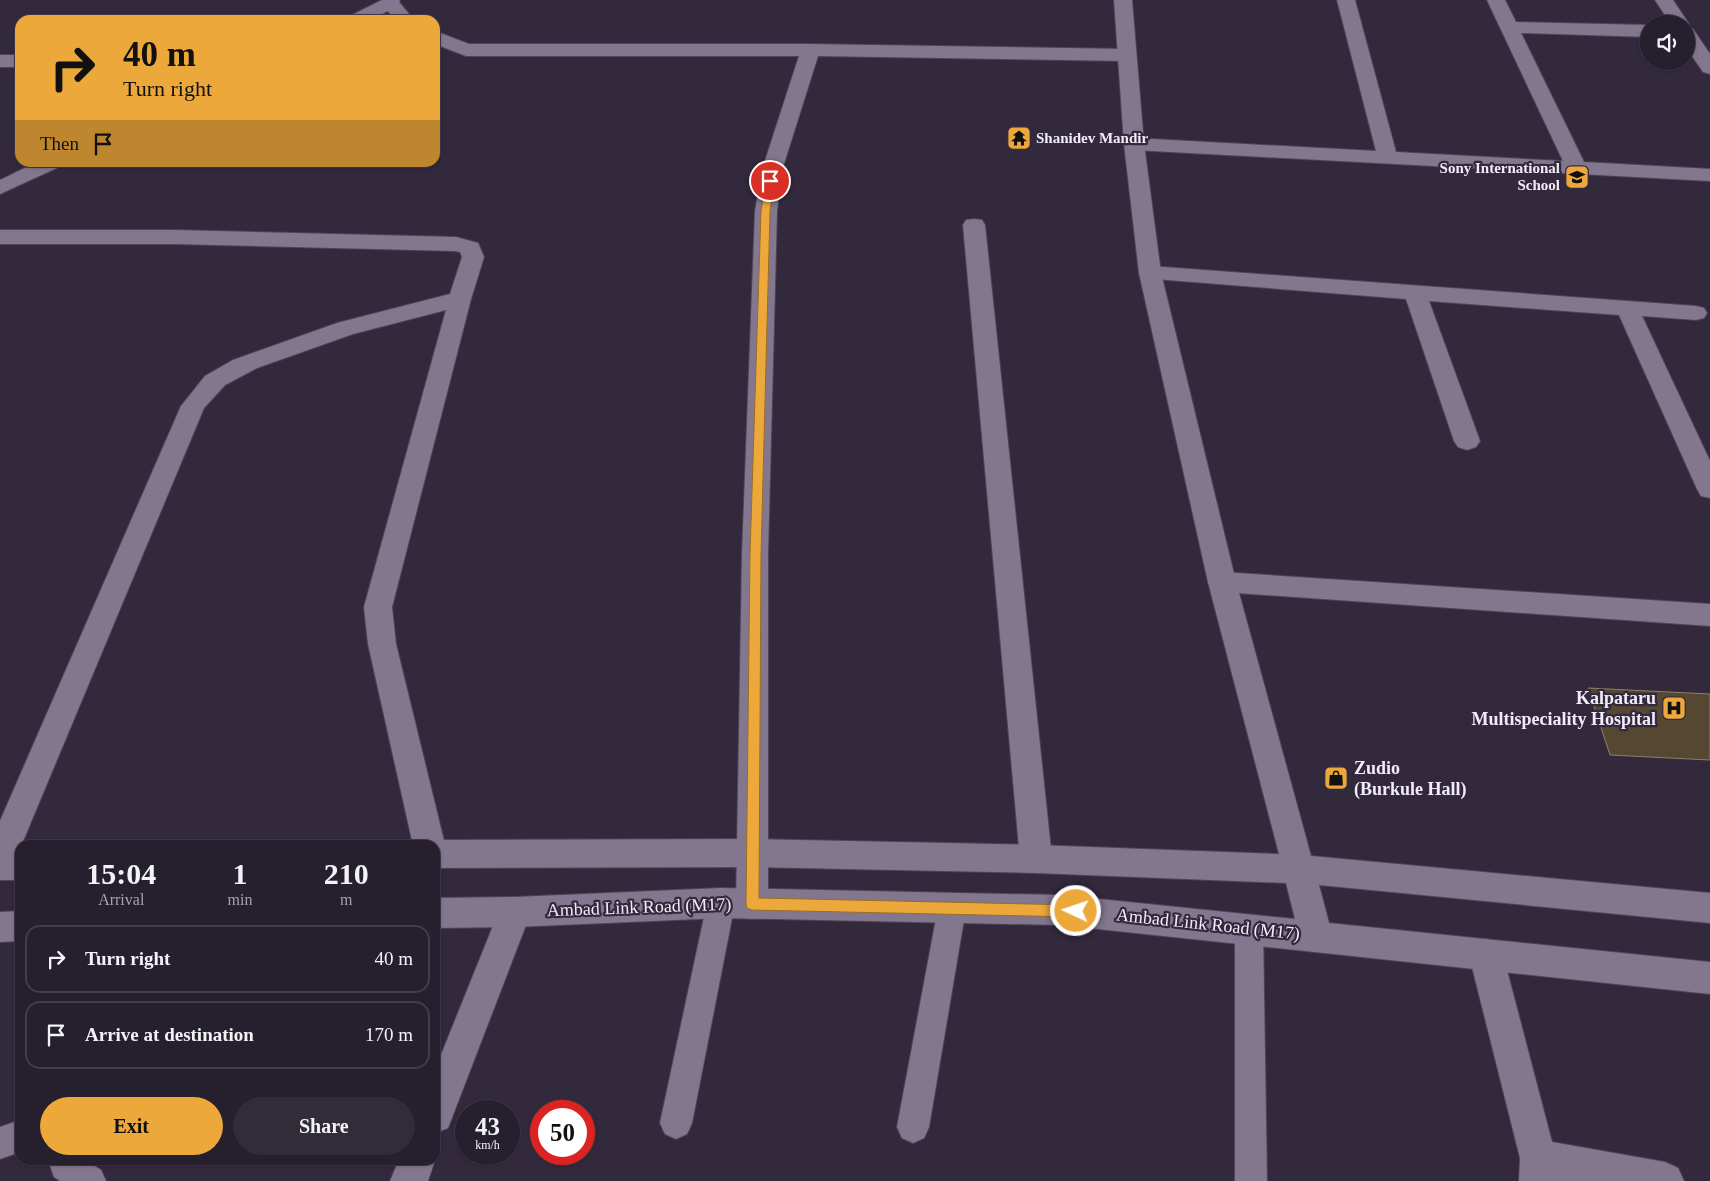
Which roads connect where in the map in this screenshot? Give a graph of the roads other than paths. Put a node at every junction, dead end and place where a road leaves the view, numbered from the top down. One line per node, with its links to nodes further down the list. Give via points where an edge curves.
1 (1123, 0): 14 (street)
2 (1346, 0): 19 (street)
3 (1496, 0): 9 (street)
4 (1664, 0): 8 (street)
5 (390, 2): 6 (street); 7 (street)
6 (365, 15)
7 (401, 15)
8 (1674, 15)
9 (1509, 27): 10 (street); 21 (street)
10 (1640, 31)
11 (440, 39): 13 (street, via 466,50)
12 (1695, 46): 17 (street)
13 (810, 50): 14 (street); 36 (street, via 772,170 766,211 755,554)
14 (1127, 55): 18 (street)
15 (0, 61): 16 (street)
16 (15, 61)
17 (1710, 68)
18 (1134, 144): 19 (street); 26 (street)
19 (1388, 158): 21 (street)
20 (44, 167): 23 (street)
21 (1577, 168): 22 (street)
22 (1710, 176)
23 (0, 188)
24 (974, 225): 39 (street)
25 (0, 237): 28 (street, via 175,237 456,244 470,248 473,257)
26 (1150, 273): 27 (street); 33 (street)
27 (1415, 292): 29 (street); 31 (street)
28 (460, 299): 35 (street, via 378,607 382,644); 38 (street, via 382,317 252,361 221,376 193,406)
29 (1627, 308): 30 (street); 32 (street)
30 (1696, 313)
31 (1467, 441)
32 (1710, 489)
33 (1222, 582): 34 (street); 42 (street)
34 (1710, 615)
35 (428, 840)
36 (752, 853): 37 (street); 39 (street); 43 (street)
37 (440, 854)
38 (0, 858)
39 (1036, 859): 42 (street)
40 (0, 866): 41 (street)
41 (15, 866)
42 (1298, 869): 45 (street); 51 (street)
43 (737, 904): 44 (street, Ambad Link Road (M17)); 46 (street, Ambad Link Road (M17)); 55 (lane)
44 (952, 908): 50 (street, Ambad Link Road (M17), via 1084,911); 56 (lane)
45 (1710, 908)
46 (515, 912): 47 (street, Ambad Link Road (M17)); 54 (street)
47 (440, 913)
48 (15, 926): 49 (street)
49 (0, 927)
50 (1250, 929): 51 (street, Ambad Link Road (M17)); 64 (lane)
51 (1316, 935): 52 (street, Ambad Link Road (M17))
52 (1486, 955): 53 (street, Ambad Link Road (M17)); 61 (street)
53 (1710, 978)
54 (440, 1102)
55 (676, 1123)
56 (913, 1127)
57 (15, 1138): 58 (lane)
58 (0, 1143)
59 (65, 1165): 62 (lane)
60 (415, 1165): 63 (street)
61 (1538, 1170): 65 (street)
62 (90, 1181)
63 (409, 1181)
64 (1251, 1181)
65 (1665, 1181)

